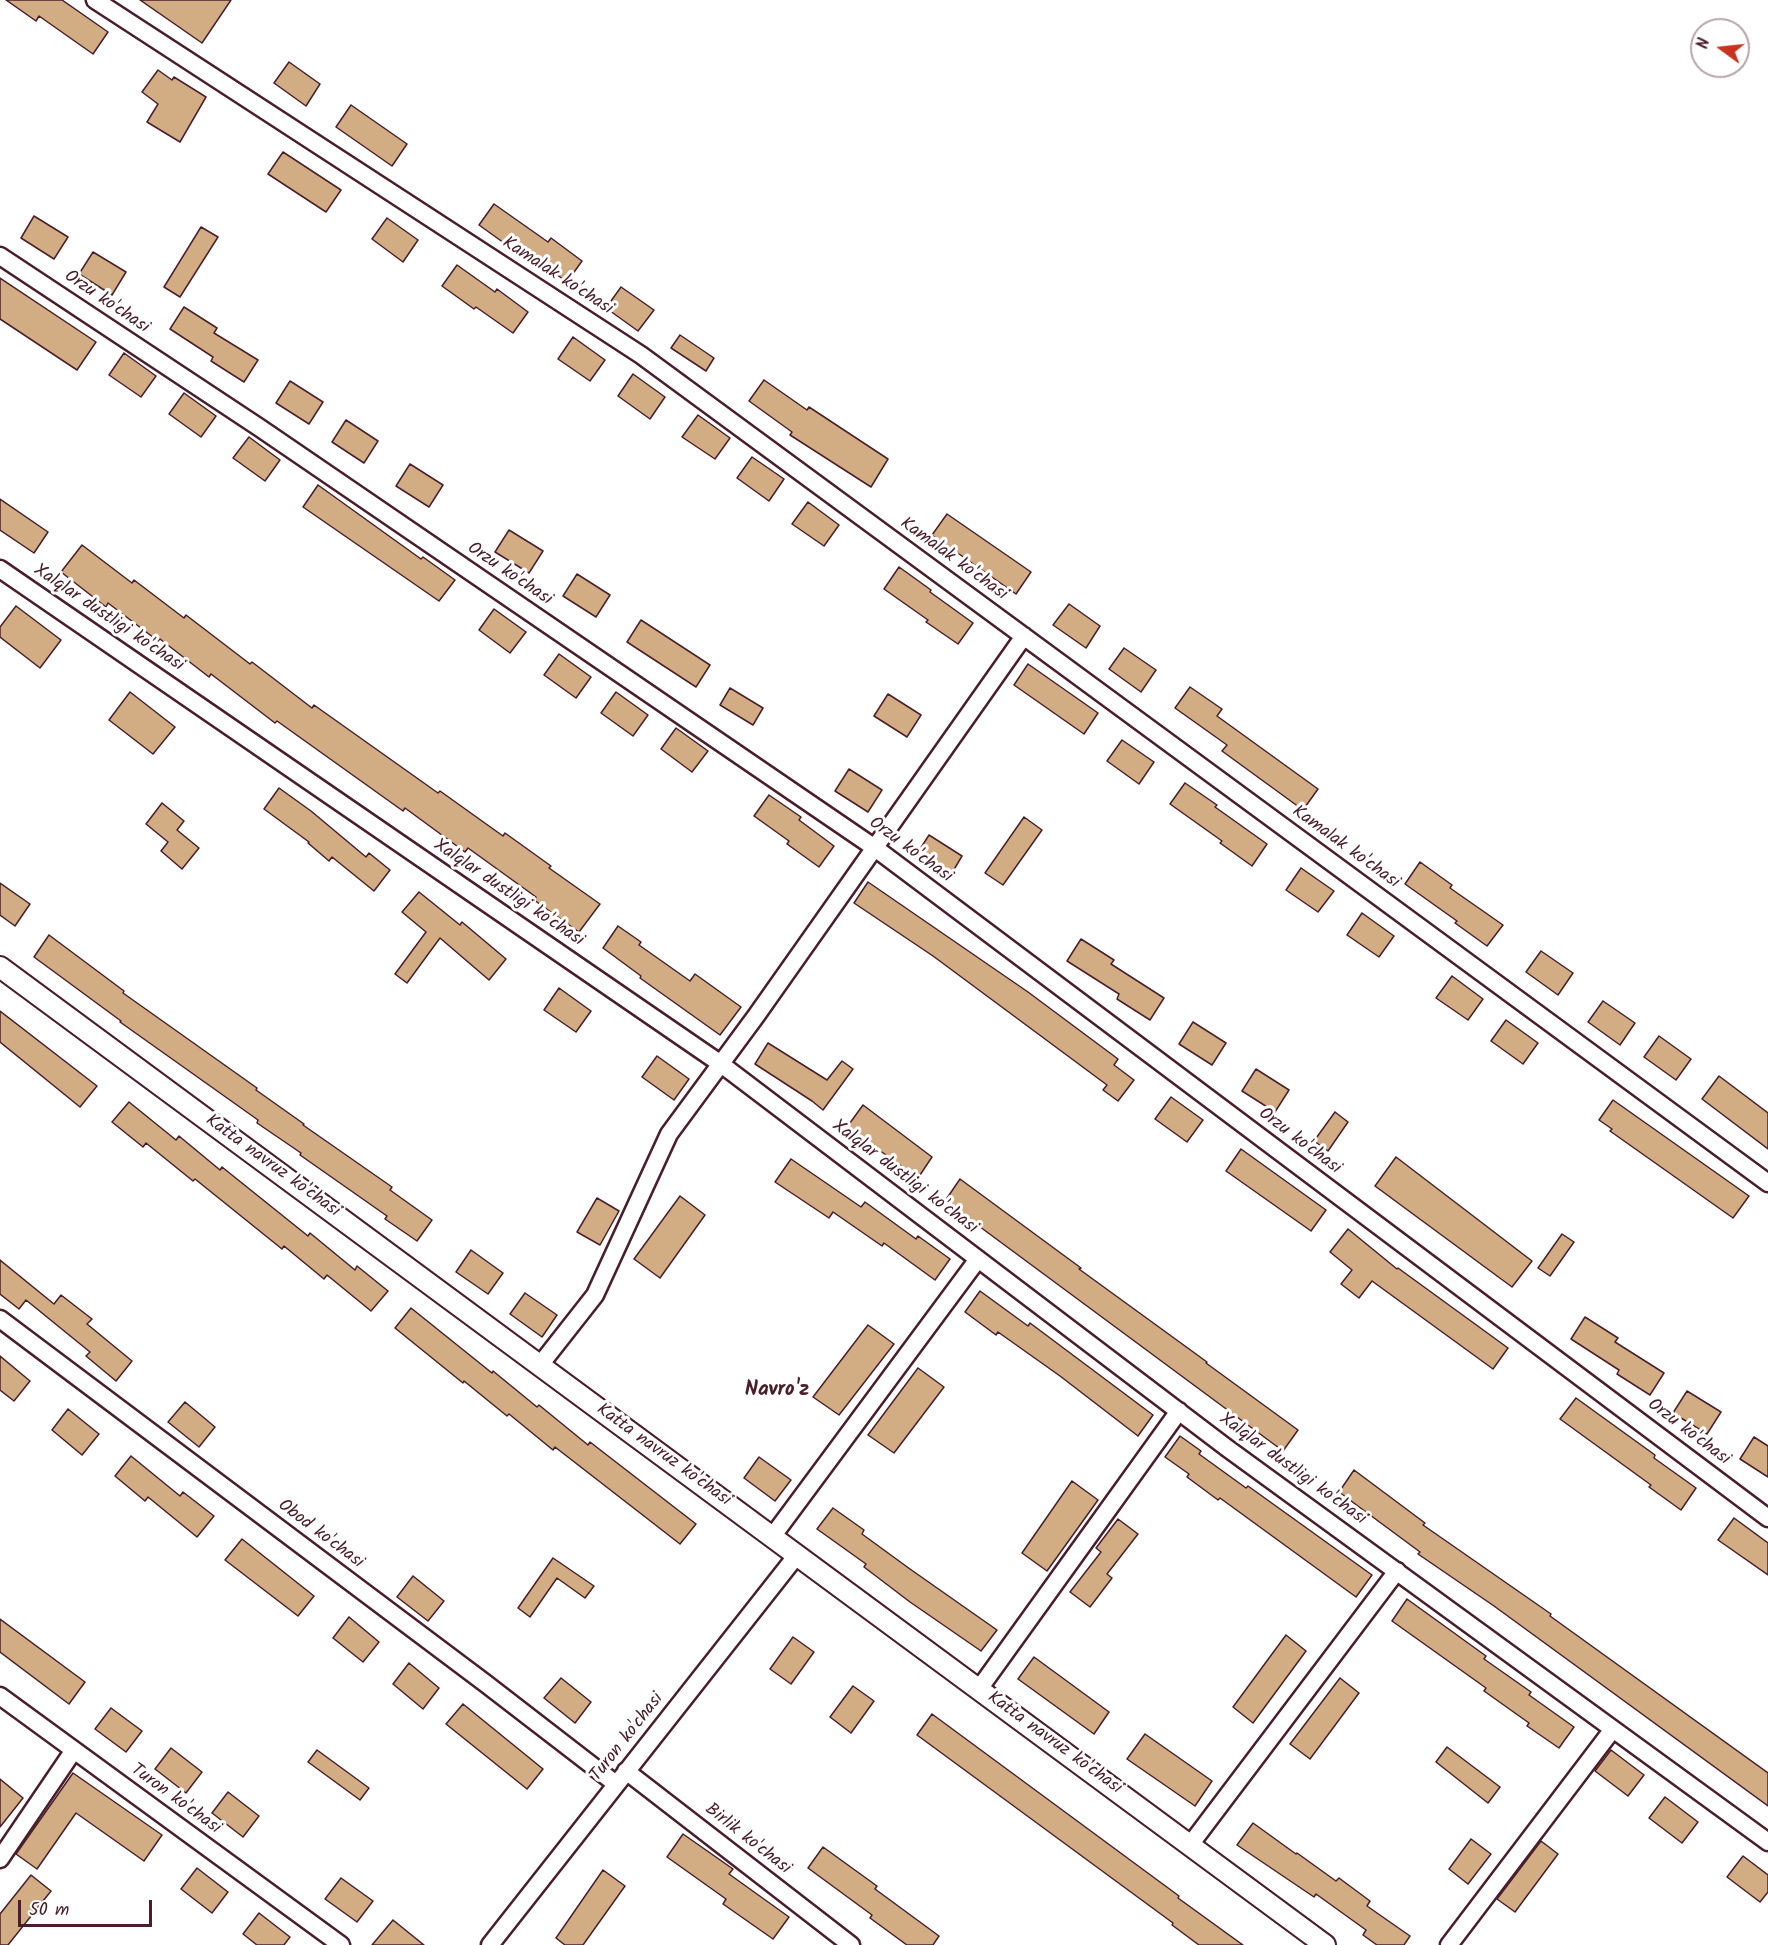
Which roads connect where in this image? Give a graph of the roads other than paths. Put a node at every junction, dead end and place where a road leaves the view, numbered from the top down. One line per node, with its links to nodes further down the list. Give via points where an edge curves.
1 (95, 0): 4 (street, Kamalak ko'chasi, via 641,356)
2 (0, 256): 5 (street, Orzu ko'chasi, via 260,428)
3 (0, 569): 7 (street, Xalqlar dustligi ko'chasi)
4 (1024, 636): 5 (street); 8 (street, Kamalak ko'chasi)
5 (875, 848): 7 (street); 13 (street, Orzu ko'chasi)
6 (0, 967): 11 (street, Katta navruz ko'chasi)
7 (721, 1064): 9 (street, Xalqlar dustligi ko'chasi); 11 (street, via 669,1134 595,1295)
8 (1768, 1183)
9 (978, 1259): 12 (street, Xalqlar dustligi ko'chasi); 14 (street)
10 (2, 1325): 21 (street, Obod ko'chasi, via 466,1669)
11 (540, 1365): 14 (street, Katta navruz ko'chasi)
12 (1179, 1411): 16 (street, Xalqlar dustligi ko'chasi); 17 (street)
13 (1768, 1518)
14 (772, 1537): 15 (street, Katta navruz ko'chasi)
15 (797, 1555): 17 (street, Katta navruz ko'chasi); 21 (street, Turon ko'chasi)
16 (1397, 1572): 19 (street, Xalqlar dustligi ko'chasi); 23 (street)
17 (979, 1689): 23 (street, Katta navruz ko'chasi)
18 (0, 1696): 20 (street, Turon ko'chasi)
19 (1613, 1729): 22 (street, Xalqlar dustligi ko'chasi); 29 (street)
20 (74, 1750): 24 (street); 26 (street, Turon ko'chasi)
21 (621, 1777): 25 (street, Birlik ko'chasi); 27 (street, Turon ko'chasi)
22 (1768, 1842)
23 (1190, 1845): 28 (street, Katta navruz ko'chasi)
24 (0, 1859)
25 (845, 1943)
26 (341, 1945)
27 (490, 1945)
28 (1325, 1945)
29 (1449, 1945)

